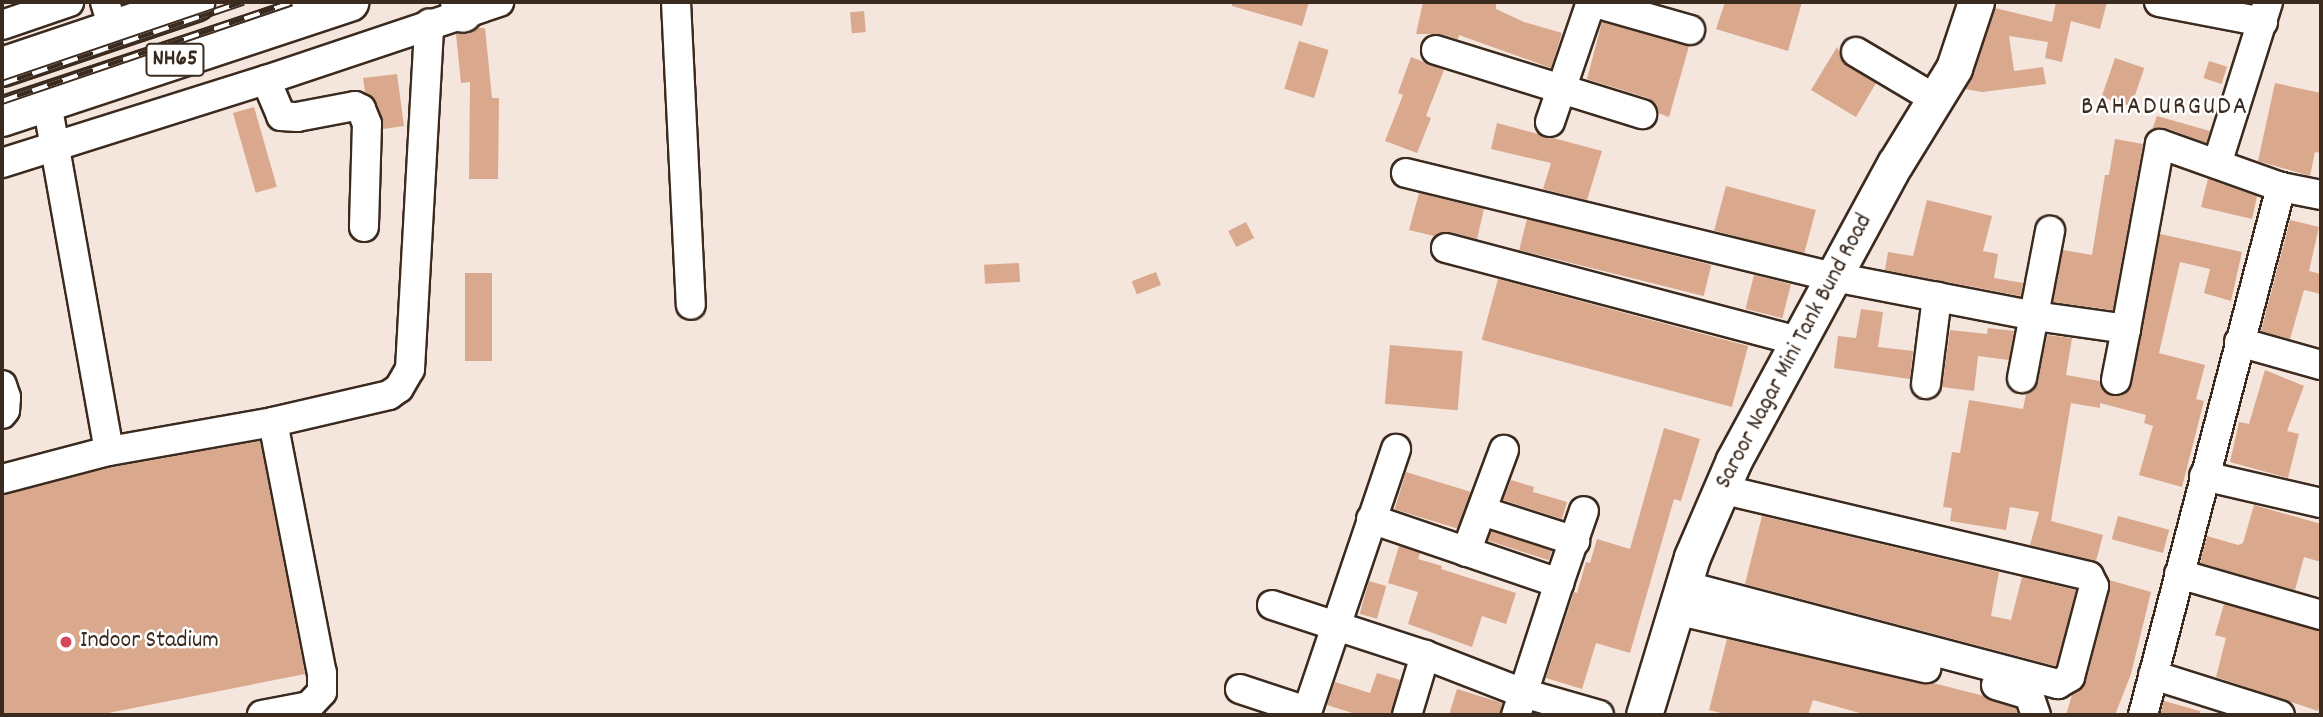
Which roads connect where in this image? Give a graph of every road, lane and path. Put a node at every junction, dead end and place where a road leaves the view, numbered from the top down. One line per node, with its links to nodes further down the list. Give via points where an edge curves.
1 (69, 2): 12 (street)
2 (195, 2): 10 (highway, NH65)
3 (349, 2): 20 (highway, NH65)
4 (499, 2): 11 (street)
5 (676, 2): 35 (street)
6 (1591, 2): 13 (street); 18 (street)
7 (1976, 2): 19 (main road, Saroor Nagar Mini Tank Bund Road, via 1954,68)
8 (2159, 2): 9 (street)
9 (2266, 12): 26 (street)
10 (123, 13): 16 (highway, NH65)
11 (451, 13): 17 (street); 46 (street, via 410,369 389,395)
12 (2, 25)
13 (1690, 30)
14 (1436, 50): 18 (street)
15 (1856, 52): 19 (street)
16 (2, 67)
17 (266, 80): 24 (street); 30 (street, via 281,116 355,106 361,109 367,124)
18 (1561, 89): 21 (street); 23 (street)
19 (1935, 99): 33 (main road, Saroor Nagar Mini Tank Bund Road)
20 (47, 103): 22 (highway, NH65); 24 (street)
21 (1642, 114)
22 (2, 117)
23 (1550, 122)
24 (56, 145): 25 (street); 49 (street)
25 (2, 163)
26 (2217, 164): 28 (street); 37 (street, via 2160,144)
27 (1406, 173): 33 (street)
28 (2281, 187): 29 (street); 39 (street)
29 (2321, 195)
30 (364, 227)
31 (2050, 231): 36 (street)
32 (1446, 248): 38 (street)
33 (1834, 276): 34 (street); 38 (main road, Saroor Nagar Mini Tank Bund Road)
34 (1937, 296): 36 (street); 43 (street)
35 (691, 305)
36 (2035, 316): 37 (street); 41 (street)
37 (2126, 329): 42 (street)
38 (1799, 341): 52 (main road, Saroor Nagar Mini Tank Bund Road)
39 (2239, 342): 40 (street); 50 (street)
40 (2321, 365)
41 (2022, 377)
42 (2116, 380)
43 (1926, 384)
44 (2, 385): 45 (street, via 6,397)
45 (2, 414)
46 (273, 422): 49 (street); 70 (street, via 322,692 309,706)
47 (1396, 449): 56 (street)
48 (1504, 450): 54 (street)
49 (109, 451): 51 (street)
50 (2204, 477): 53 (street); 59 (street)
51 (2, 479)
52 (1721, 489): 61 (main road, Saroor Nagar Mini Tank Bund Road); 61 (street, via 2089,576 2094,586 2070,677 2058,684)
53 (2321, 503)
54 (1482, 511): 57 (street); 58 (street)
55 (1584, 511): 57 (street)
56 (1371, 519): 58 (street); 64 (street)
57 (1574, 541): 60 (street)
58 (1466, 552): 60 (street)
59 (2179, 574): 63 (street); 66 (street)
60 (1559, 583): 68 (street)
61 (1680, 598): 73 (main road, Saroor Nagar Mini Tank Bund Road); 74 (street, via 2019,690 2029,695)
62 (1272, 605): 64 (street)
63 (2321, 615)
64 (1337, 627): 65 (street); 69 (street)
65 (1425, 655): 68 (street); 71 (street)
66 (2153, 675): 75 (street); 76 (street)
67 (1240, 689): 69 (street)
68 (1520, 704): 72 (street)
69 (1306, 713)
70 (262, 715)
71 (1408, 715)
72 (1599, 715)
73 (1644, 715)
74 (2036, 715)
75 (2143, 715)
76 (2280, 715)

